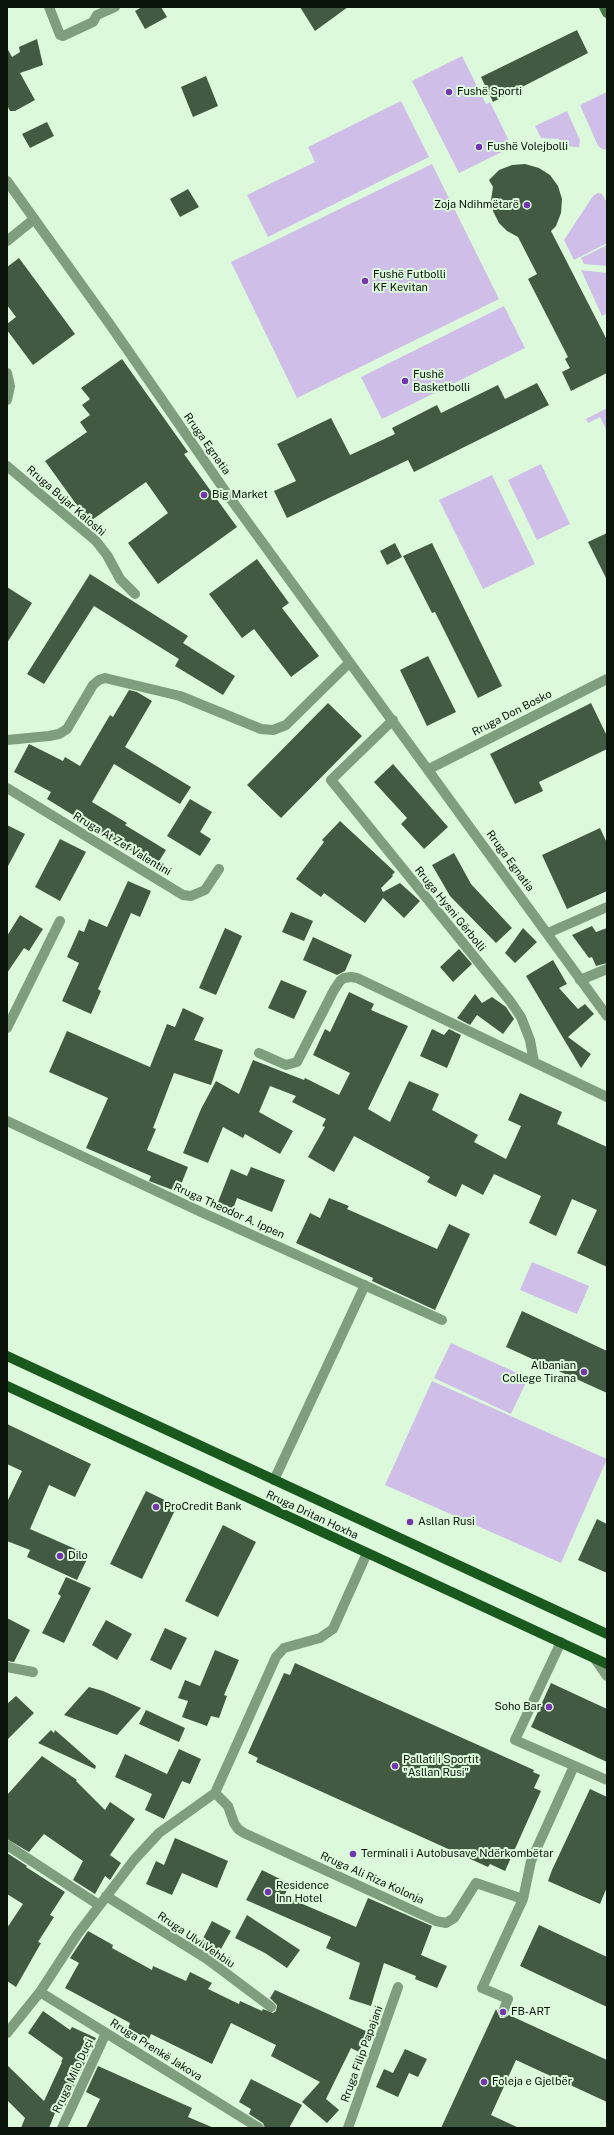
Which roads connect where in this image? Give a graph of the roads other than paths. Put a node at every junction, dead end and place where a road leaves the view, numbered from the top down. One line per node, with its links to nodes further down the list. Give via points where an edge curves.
1 (49, 7): 4 (street, via 61,36 93,22)
2 (115, 7): 4 (street)
3 (604, 7): 5 (main road)
4 (95, 11)
5 (607, 13)
6 (7, 182): 7 (street, Rruga Egnatia)
7 (33, 220): 8 (street); 13 (street, Rruga Egnatia)
8 (7, 241)
9 (7, 373): 10 (street, via 10,386)
10 (7, 400)
11 (7, 466): 12 (street, Rruga Bujar Kaloshi, via 96,541 120,579)
12 (135, 594)
13 (349, 663): 15 (street, Rruga Egnatia); 16 (street, via 286,725 273,730 262,729 180,696 105,678 93,685 66,730 49,736)
14 (607, 679): 17 (street, Rruga Don Bosko)
15 (393, 720): 17 (street, Rruga Egnatia); 28 (street, Rruga Hysni Gërbolli, via 331,780 510,1001 524,1023)
16 (7, 740)
17 (429, 769): 22 (street, Rruga Egnatia)
18 (7, 788): 19 (street, Rruga At Zef Valentini, via 182,895 191,896 205,890)
19 (219, 868)
20 (607, 907): 22 (street)
21 (60, 921): 26 (street)
22 (548, 934): 24 (street, Rruga Egnatia)
23 (607, 969): 24 (street)
24 (580, 980): 25 (street, Rruga Egnatia)
25 (607, 1016)
26 (7, 1028)
27 (259, 1053): 28 (street, via 286,1065 297,1062 340,981 351,977)
28 (534, 1062): 29 (street)
29 (607, 1097)
30 (7, 1121): 31 (street, Rruga Theodor A. Ippen)
31 (365, 1285): 32 (street, Rruga Theodor A. Ippen); 35 (street)
32 (442, 1320)
33 (7, 1356): 35 (main road, Rruga Dritan Hoxha)
34 (7, 1386): 36 (main road, Rruga Dritan Hoxha)
35 (274, 1480): 37 (main road, Rruga Dritan Hoxha)
36 (367, 1553): 38 (main road, Rruga Dritan Hoxha); 46 (street, via 333,1629 320,1638 284,1648 276,1657)
37 (606, 1633)
38 (561, 1642): 39 (main road, Rruga Dritan Hoxha); 44 (street, via 515,1740)
39 (595, 1659): 40 (main road, Rruga Dritan Hoxha); 43 (street)
40 (607, 1664)
41 (7, 1667): 42 (street)
42 (33, 1672)
43 (607, 1676)
44 (574, 1766): 45 (street); 49 (street, via 531,1861)
45 (607, 1780)
46 (215, 1793): 48 (street, via 159,1834 134,1860); 49 (street, Rruga Ali Riza Kolonja, via 228,1806 234,1823 244,1834 436,1921 446,1923 454,1918 476,1883)
47 (7, 1845): 50 (street)
48 (106, 1896): 50 (street); 53 (street, Rruga Ulvi Vehbiu, via 207,1959)
49 (523, 1899): 54 (street, via 482,1988 508,1999)
50 (98, 1905): 52 (street)
51 (398, 1987): 59 (street, Rruga Filip Papajani)
52 (40, 1992): 55 (street); 56 (street, Rruga Prenkë Jakova)
53 (271, 2007)
54 (503, 2012)
55 (7, 2033)
56 (106, 2033): 57 (street, Rruga Milo Duçi); 58 (street, Rruga Prenkë Jakova)
57 (62, 2128)
58 (259, 2128)
59 (348, 2128)

